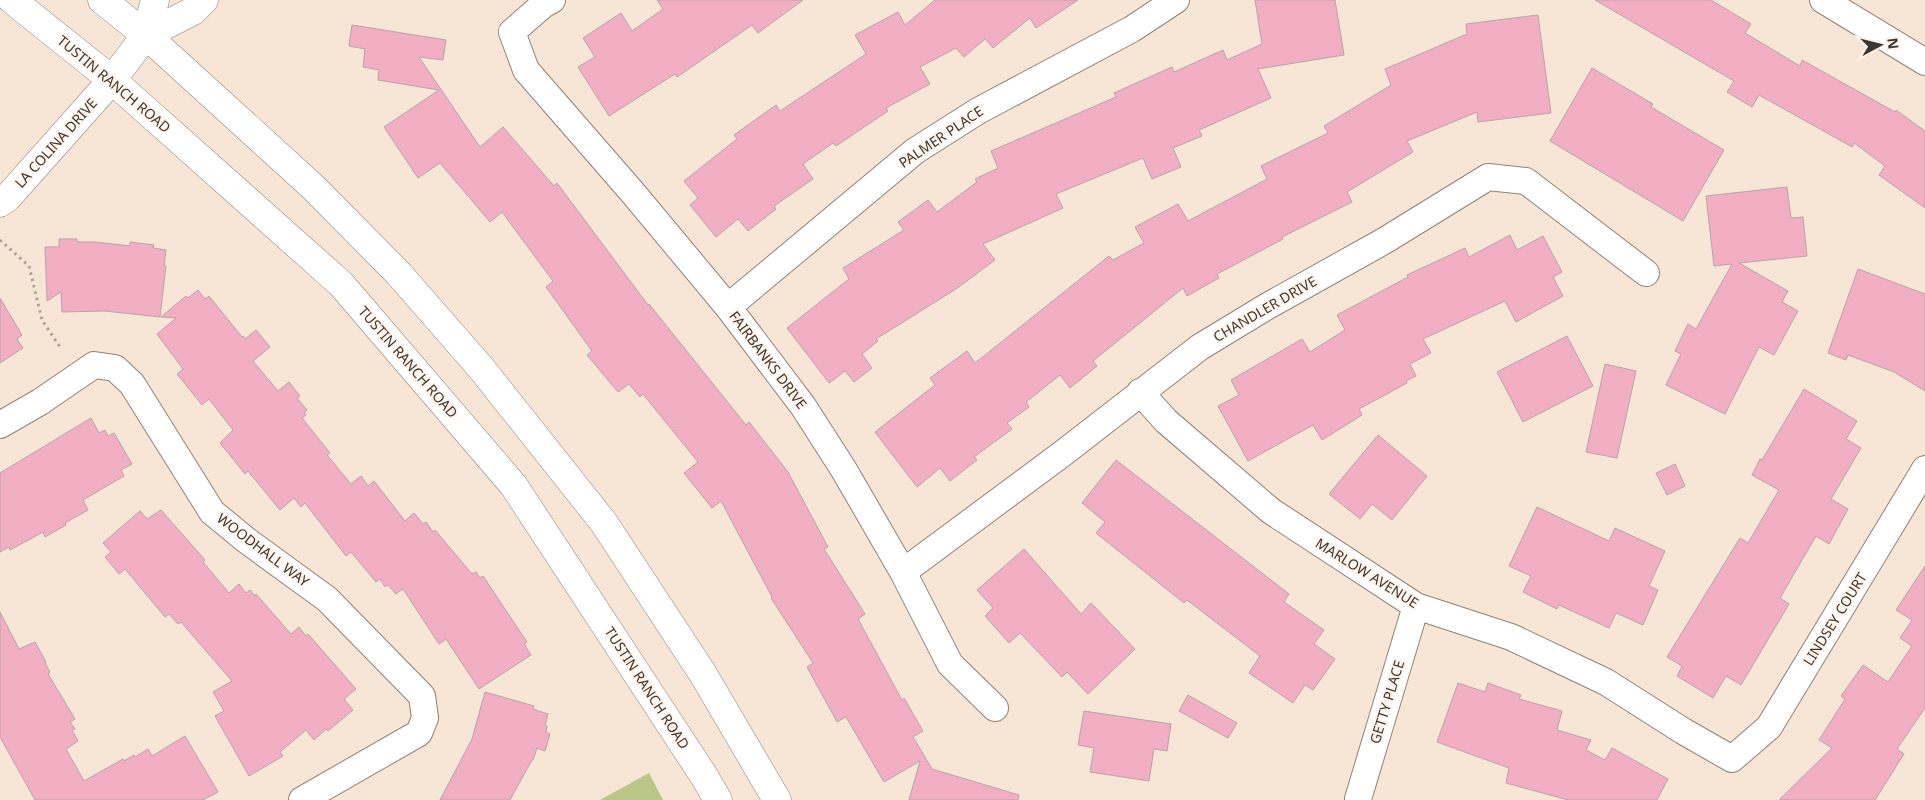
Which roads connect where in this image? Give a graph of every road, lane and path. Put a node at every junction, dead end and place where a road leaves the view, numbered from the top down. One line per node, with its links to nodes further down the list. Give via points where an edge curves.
1 (12, 0): 10 (main road, TUSTIN RANCH ROAD)
2 (102, 0): 8 (main road)
3 (156, 0): 8 (main road, LA COLINA DRIVE)
4 (204, 0): 8 (main road, LA COLINA DRIVE, via 194,11)
5 (552, 0): 14 (street, FAIRBANKS DRIVE, via 512,32 526,70)
6 (1176, 0): 14 (street, PALMER PLACE, via 1132,29 978,111 915,151)
7 (1823, 0): 9 (street)
8 (146, 35): 10 (main road, LA COLINA DRIVE); 25 (main road, via 313,187 399,274 481,368 604,523 703,674)
9 (1925, 62)
10 (112, 80): 11 (main road, LA COLINA DRIVE); 24 (main road, TUSTIN RANCH ROAD, via 341,284 514,486)
11 (0, 203)
12 (0, 240): 15 (path, via 29,266 42,320)
13 (1646, 273): 16 (street, CHANDLER DRIVE, via 1526,181 1488,176 1384,241 1266,307 1200,348)
14 (728, 307): 19 (street, FAIRBANKS DRIVE, via 803,406)
15 (60, 347)
16 (1140, 392): 19 (street, CHANDLER DRIVE); 20 (street, MARLOW AVENUE, via 1166,422 1271,511)
17 (0, 425): 23 (street, WOODHALL WAY, via 94,366 115,368 132,384 212,512 327,599 422,696 425,718 419,733)
18 (1925, 469): 22 (street, LINDSEY COURT, via 1769,728)
19 (903, 572): 21 (street, FAIRBANKS DRIVE, via 950,664)
20 (1416, 606): 22 (street, MARLOW AVENUE, via 1511,637 1606,682); 26 (street, GETTY PLACE)
21 (994, 708)
22 (1732, 759)
23 (302, 800)
24 (718, 800)
25 (777, 800)
26 (1356, 800)

